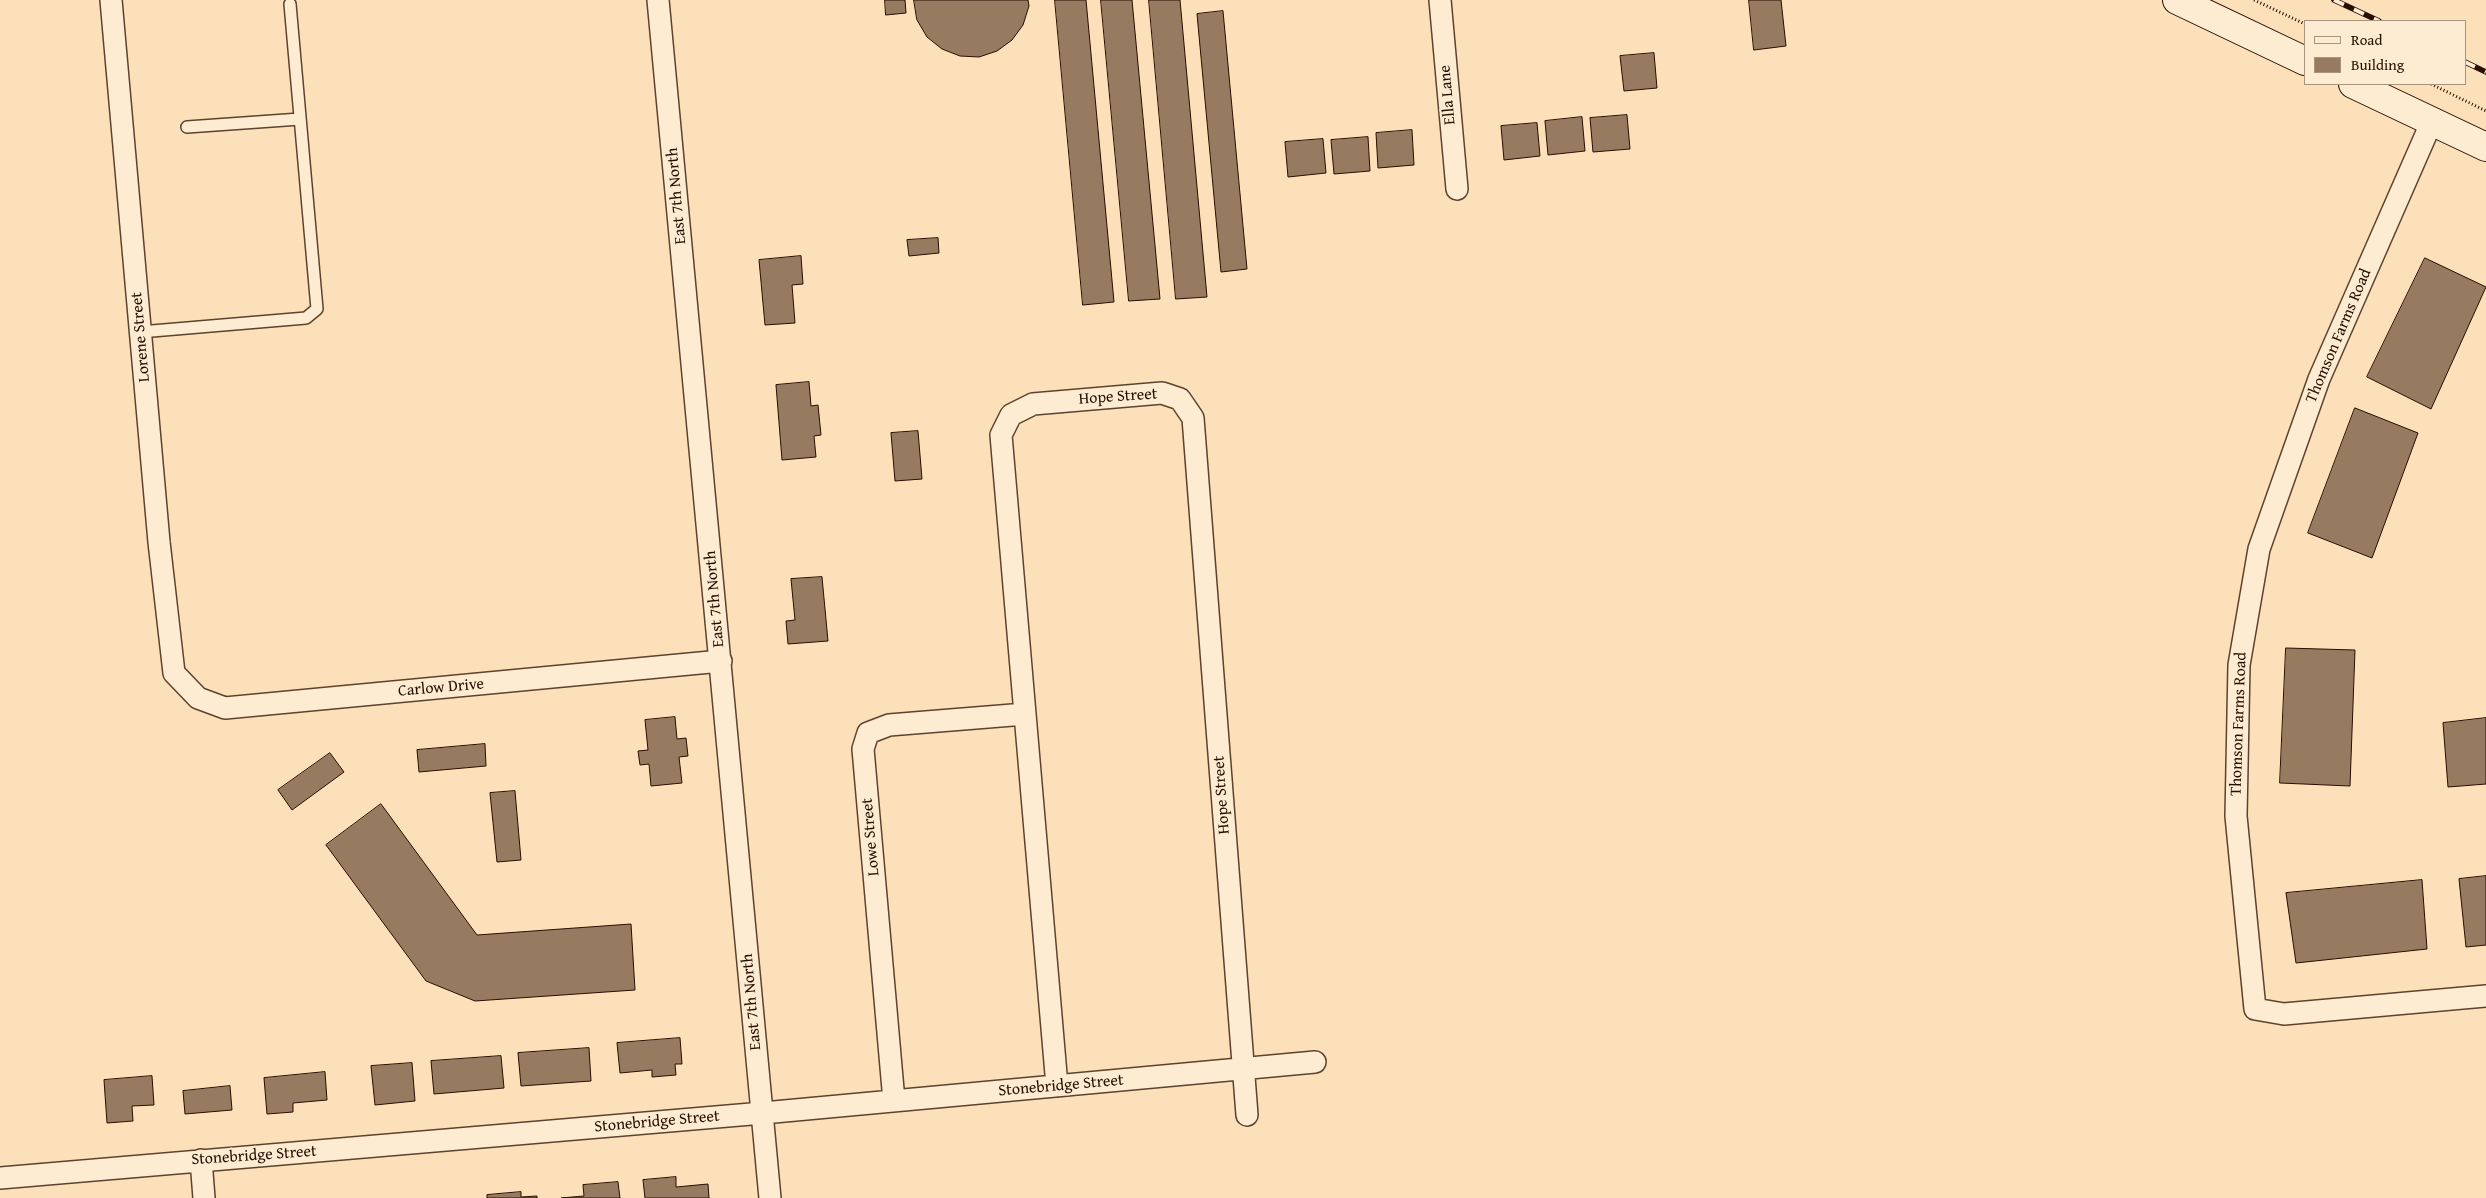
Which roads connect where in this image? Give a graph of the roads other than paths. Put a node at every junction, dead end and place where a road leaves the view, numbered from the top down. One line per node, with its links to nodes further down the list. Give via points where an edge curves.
1 (111, 0): 13 (street, Lorene Street)
2 (658, 0): 14 (street, East 7th North)
3 (1440, 0): 12 (street, Ella Lane)
4 (2177, 0): 6 (main road)
5 (290, 4): 8 (lane)
6 (2304, 61)
7 (2355, 85): 9 (main road)
8 (300, 119): 10 (lane); 13 (lane, via 317,309 306,318)
9 (2432, 121): 11 (main road); 17 (street, Thomson Farms Road, via 2319,379 2259,549 2239,665 2236,816 2254,1010 2284,1014)
10 (187, 127)
11 (2486, 147)
12 (1456, 189)
13 (140, 332): 15 (street, Lorene Street)
14 (721, 661): 15 (street, Carlow Drive, via 225,708 198,698); 22 (street, East 7th North)
15 (174, 673)
16 (1025, 714): 19 (street, Hope Street, via 1001,434 1011,415 1033,404 1162,393 1180,399 1193,418); 20 (street, Hope Street); 21 (street, Lowe Street, via 889,725 868,733 863,749)
17 (2486, 996)
18 (1314, 1062): 19 (street, Stonebridge Street)
19 (1243, 1069): 20 (street, Stonebridge Street); 23 (street, Hope Street)
20 (1057, 1086): 21 (street, Stonebridge Street)
21 (894, 1101): 22 (street, Stonebridge Street)
22 (763, 1113): 24 (street, Stonebridge Street); 27 (street, East 7th North)
23 (1247, 1115)
24 (201, 1160): 25 (street, Stonebridge Street); 26 (street)
25 (0, 1178)
26 (204, 1198)
27 (770, 1198)

